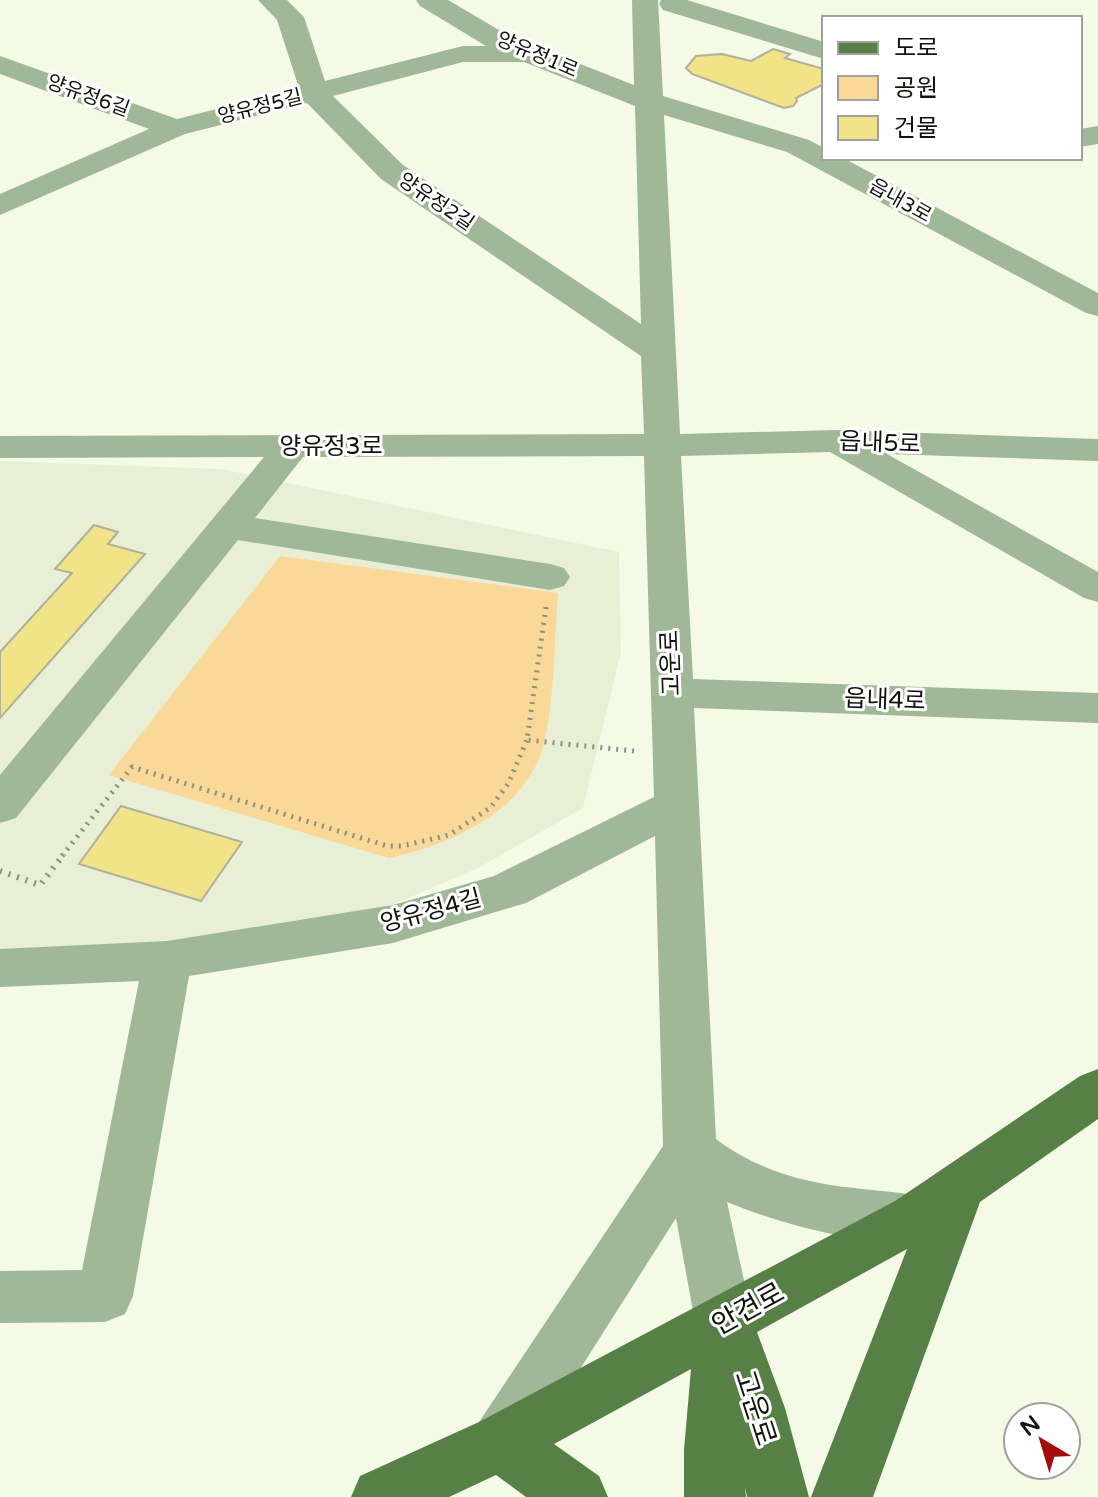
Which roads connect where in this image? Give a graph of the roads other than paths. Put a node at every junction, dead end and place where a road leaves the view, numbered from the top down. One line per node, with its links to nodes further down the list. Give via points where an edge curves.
1 (271, 0): 7 (street, 양유정2길, via 290,17)
2 (429, 0): 5 (street, 양유정1로, via 501,43)
3 (660, 2): 4 (street); 8 (street, 고운로)
4 (822, 50)
5 (532, 54): 7 (street, 양유정5길, via 463,54); 8 (street, 양유정1로)
6 (0, 64): 9 (street, 양유정6길)
7 (315, 94): 9 (street, 양유정5길); 16 (street, 양유정2길, via 392,172)
8 (649, 101): 10 (street, 읍내3로); 12 (street, 고운로)
9 (175, 128): 14 (street, 양유정5길)
10 (760, 132): 11 (street, 읍내3로); 12 (street, via 702,131)
11 (811, 141)
12 (651, 149): 16 (street, 고운로)
13 (844, 160): 15 (street, 읍내3로)
14 (0, 206)
15 (1098, 306)
16 (659, 352): 18 (street, 고운로)
17 (837, 441): 18 (street, 읍내5로); 21 (street, 읍내5로); 24 (street)
18 (663, 445): 19 (street, 양유정3로); 25 (street, 고운로)
19 (293, 446): 20 (street, 양유정3로); 22 (street)
20 (0, 447)
21 (1098, 450)
22 (228, 526): 23 (street); 28 (street)
23 (550, 577)
24 (1098, 589)
25 (672, 693): 26 (street, 읍내4로); 27 (street, 고운로)
26 (1098, 708)
27 (677, 805): 29 (street, 양유정4길, via 552,871 460,906 393,924); 32 (street, 고운로)
28 (0, 806)
29 (167, 960): 30 (street, 양유정4길); 35 (street, via 105,1296)
30 (0, 968)
31 (1098, 1091): 33 (main road, 안견로)
32 (690, 1150): 34 (street, via 723,1175 774,1195 855,1213); 36 (street, 고운로); 37 (street)
33 (959, 1186): 34 (main road, 안견로); 42 (main road)
34 (914, 1218): 36 (main road, 안견로)
35 (0, 1297)
36 (724, 1322): 37 (main road, 안견로); 40 (main road, 고운로); 41 (main road, 고운로, via 750,1384)
37 (500, 1442): 38 (main road, 안견로); 39 (main road)
38 (382, 1497)
39 (577, 1497)
40 (715, 1497)
41 (778, 1497)
42 (842, 1497)

